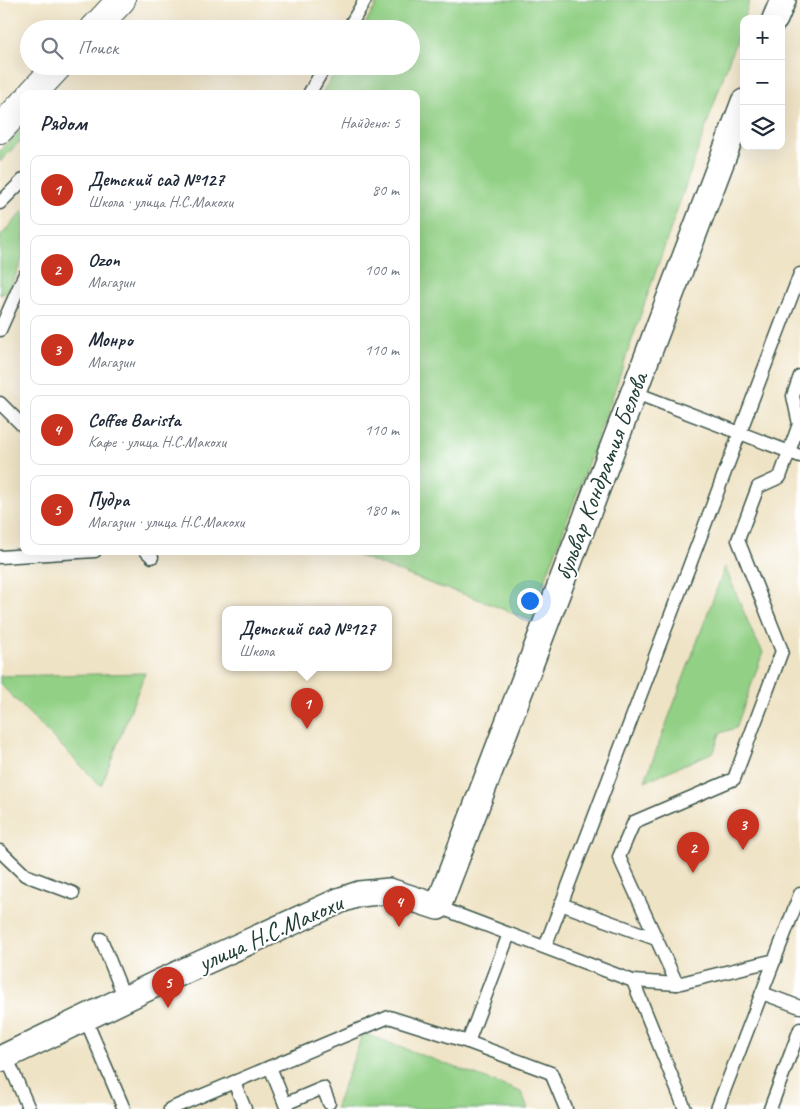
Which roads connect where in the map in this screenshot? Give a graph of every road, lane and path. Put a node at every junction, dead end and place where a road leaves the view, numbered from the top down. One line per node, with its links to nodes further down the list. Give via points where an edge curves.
1 (121, 0): 5 (main road)
2 (365, 0): 6 (lane)
3 (782, 0): 4 (street)
4 (776, 15)
5 (102, 20)
6 (353, 20)
7 (50, 75): 9 (main road)
8 (320, 75): 10 (lane)
9 (37, 90)
10 (311, 90)
11 (743, 105): 20 (street, бульвар Кондратия Белова)
12 (20, 108): 13 (main road)
13 (0, 129)
14 (20, 183): 15 (lane)
15 (0, 203)
16 (800, 274): 23 (lane)
17 (20, 285): 18 (lane)
18 (1, 325)
19 (800, 376): 24 (lane, via 793,396 799,424)
20 (633, 392): 23 (lane); 31 (street, бульвар Кондратия Белова)
21 (0, 403): 22 (lane)
22 (20, 423)
23 (740, 433): 24 (lane); 30 (lane)
24 (795, 454): 34 (lane, via 780,477 758,487 738,540 782,651 734,779 634,822 619,857)
25 (41, 555): 26 (lane)
26 (0, 558)
27 (0, 851): 28 (lane, via 25,875)
28 (73, 893)
29 (800, 894): 36 (lane)
30 (561, 904): 34 (lane); 35 (lane)
31 (438, 907): 32 (lane); 40 (street, улица Н.С.Макохи, via 389,891 359,894)
32 (509, 934): 35 (lane); 44 (lane)
33 (101, 939): 40 (lane)
34 (656, 939): 38 (lane)
35 (545, 947): 37 (lane)
36 (775, 960): 38 (lane); 39 (lane)
37 (633, 981): 38 (lane); 55 (lane)
38 (677, 984)
39 (762, 993): 41 (lane); 56 (lane)
40 (125, 999): 42 (street, улица Н.С.Макохи)
41 (800, 1007)
42 (85, 1018): 45 (street, улица Н.С.Макохи); 51 (lane)
43 (800, 1029): 57 (lane)
44 (468, 1042): 46 (lane, via 389,1017); 54 (lane, via 551,1073)
45 (3, 1057): 50 (lane)
46 (270, 1067): 47 (lane); 49 (lane)
47 (234, 1082): 52 (lane); 53 (lane)
48 (329, 1103): 49 (lane, via 323,1088)
49 (286, 1106)
50 (29, 1109)
51 (124, 1109)
52 (170, 1109)
53 (245, 1109)
54 (566, 1109)
55 (685, 1109)
56 (717, 1109)
57 (770, 1109)

